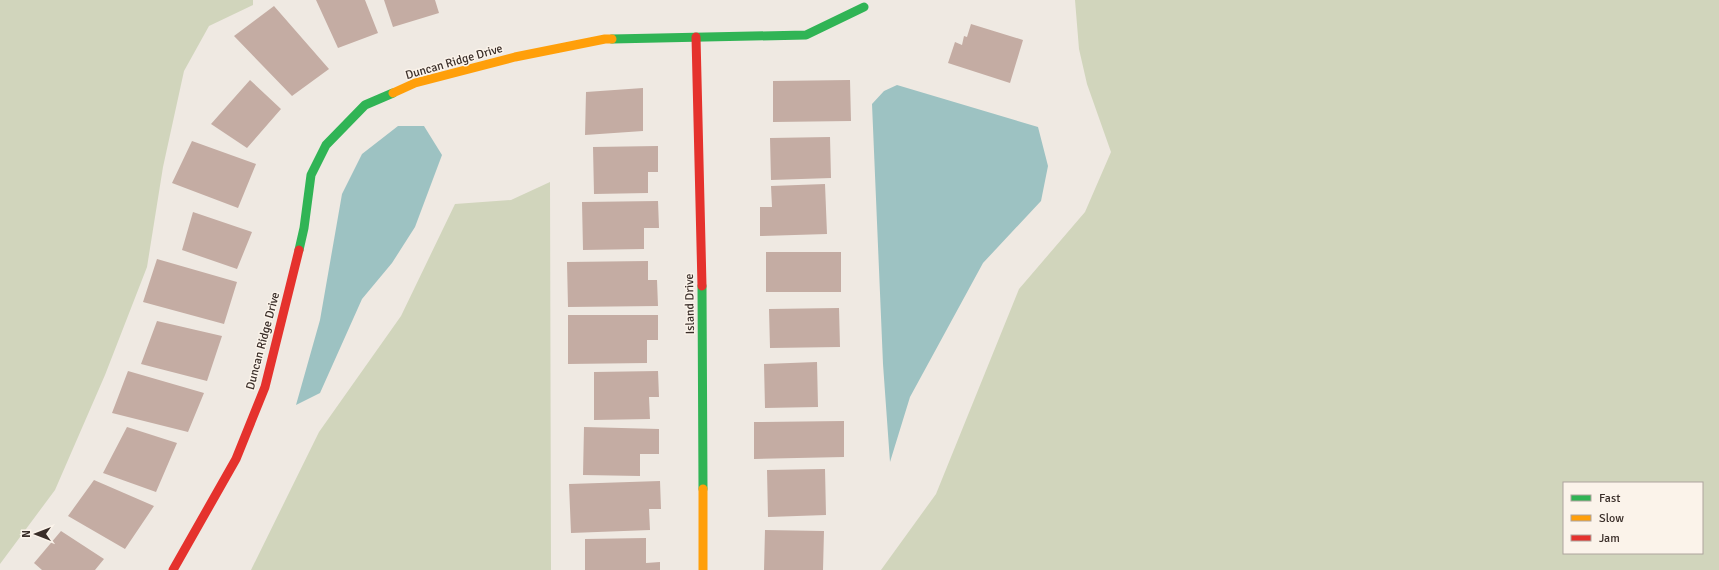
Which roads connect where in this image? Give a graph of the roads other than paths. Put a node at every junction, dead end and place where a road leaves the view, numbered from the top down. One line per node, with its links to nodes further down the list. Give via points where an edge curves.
1 (864, 7): 2 (street, Duncan Ridge Drive, via 806,35)
2 (696, 37): 3 (street, Duncan Ridge Drive, via 605,39 515,57 415,83 365,105 326,145 310,175 304,228 265,387 236,459); 4 (street, Island Drive, via 703,328)
3 (173, 570)
4 (703, 570)

